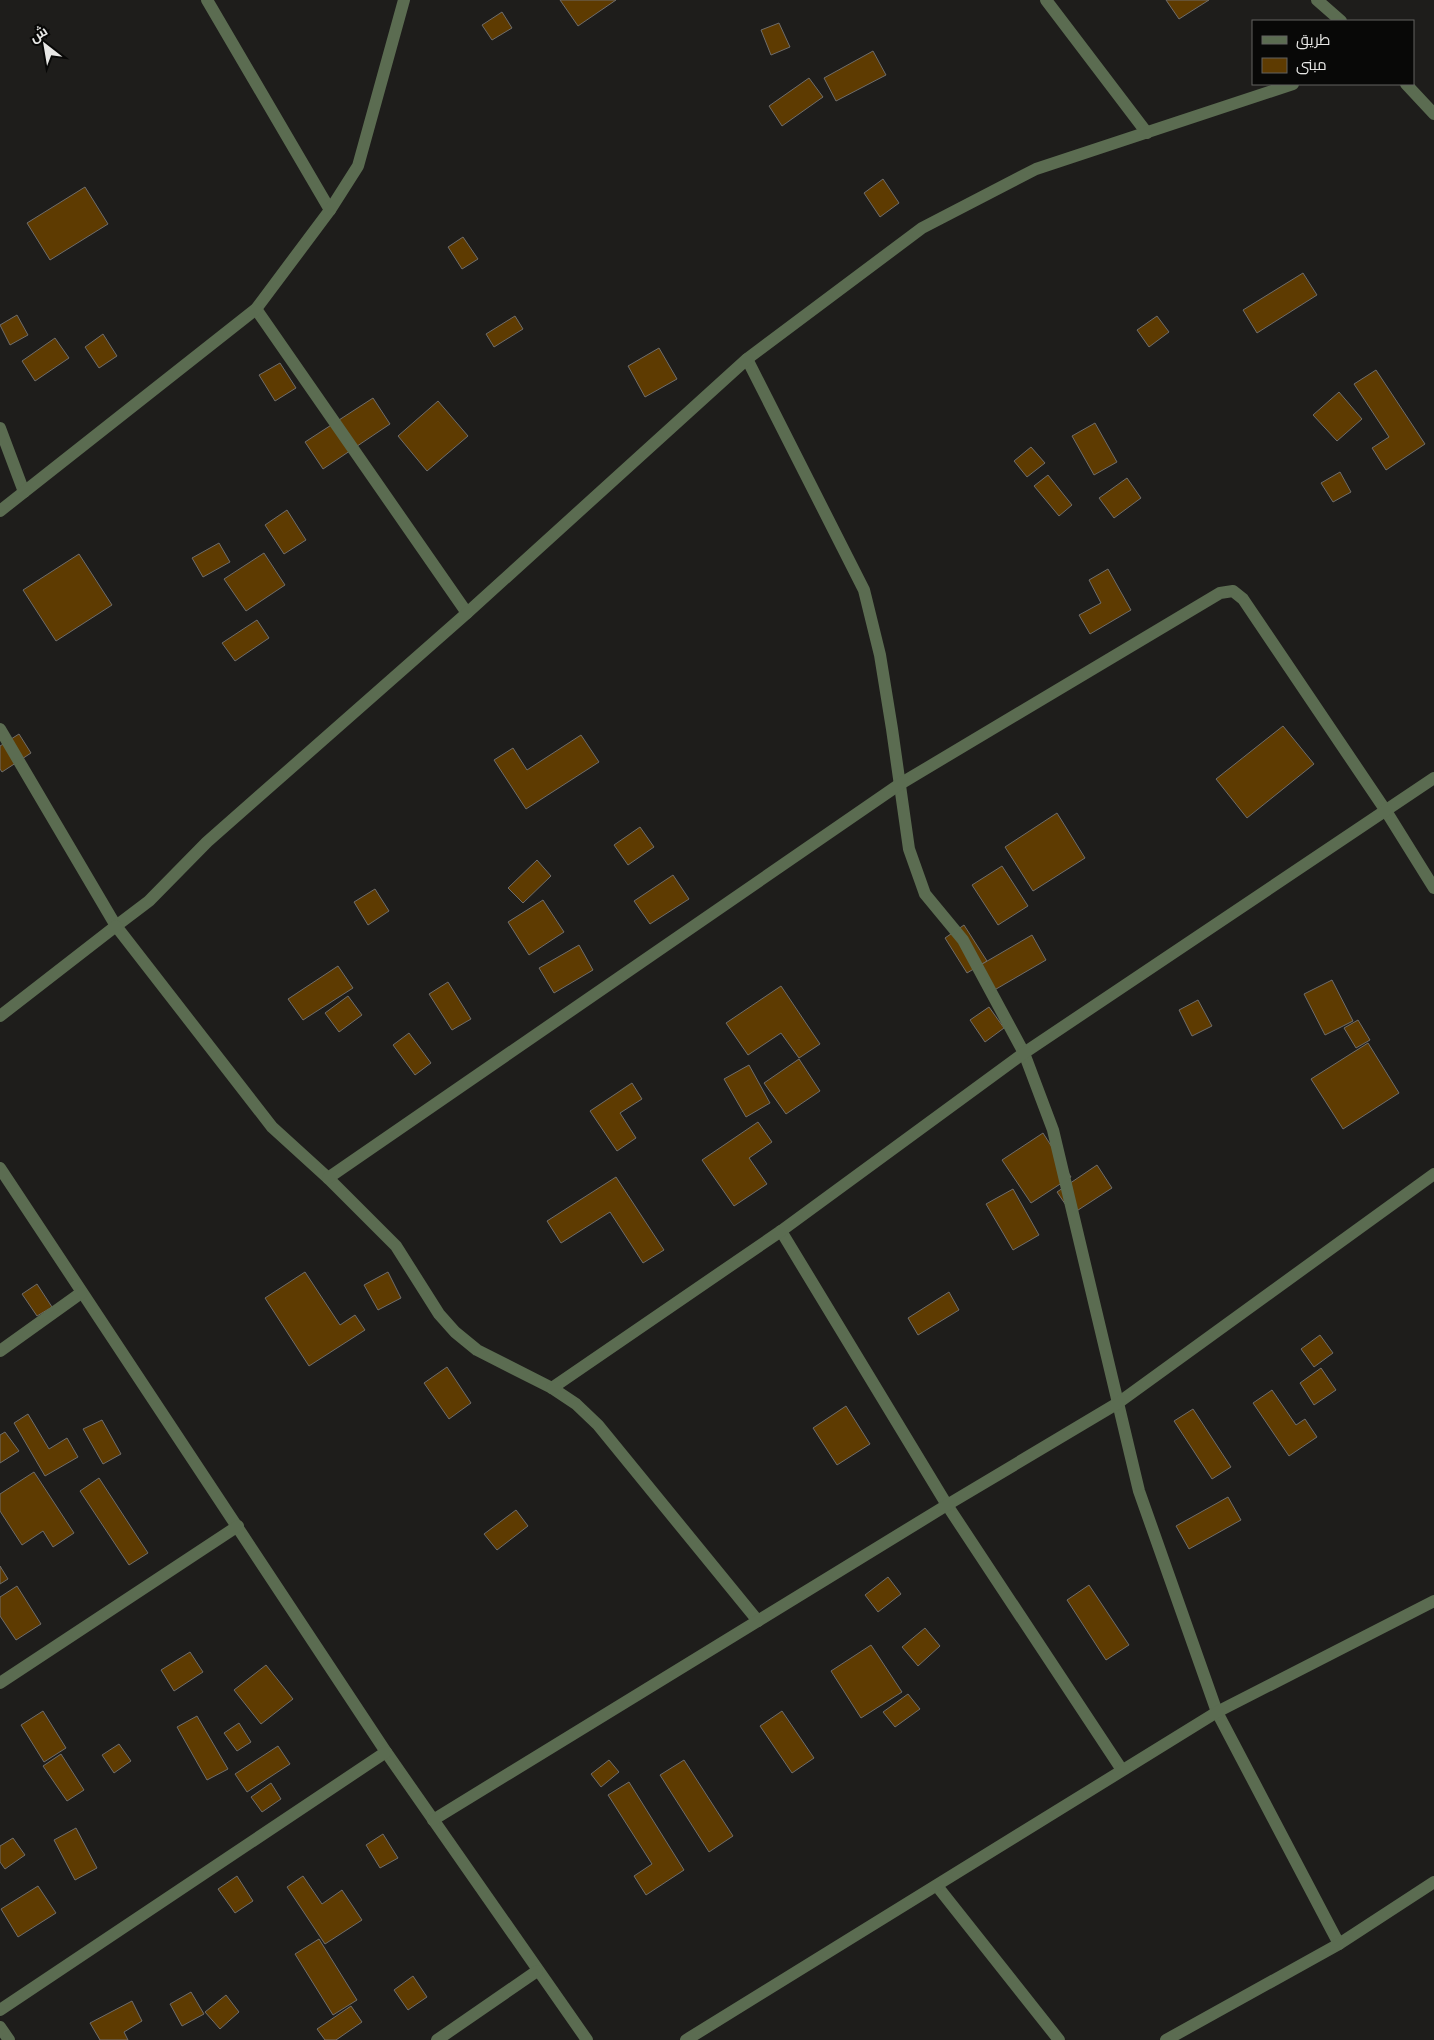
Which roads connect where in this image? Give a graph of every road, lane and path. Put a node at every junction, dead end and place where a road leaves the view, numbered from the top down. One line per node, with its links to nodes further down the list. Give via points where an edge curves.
1 (207, 0): 10 (street)
2 (404, 0): 10 (street, via 358,166)
3 (1046, 0): 9 (street)
4 (1317, 0): 5 (street)
5 (1340, 20)
6 (1290, 85): 9 (street)
7 (1407, 85): 8 (street)
8 (1434, 114)
9 (1146, 133): 12 (street, via 1036,169 922,228)
10 (330, 210): 11 (street)
11 (256, 309): 14 (street); 16 (street)
12 (747, 358): 16 (street); 19 (street, via 864,590 880,655)
13 (0, 428): 14 (street)
14 (24, 492): 15 (street)
15 (0, 511)
16 (467, 613): 22 (street, via 208,842 149,901)
17 (0, 729): 22 (street)
18 (1434, 778): 20 (street)
19 (900, 784): 20 (street, via 1220,593 1233,591 1243,599); 24 (street, via 909,849 925,894 964,940); 27 (street)
20 (1386, 810): 21 (street); 24 (street)
21 (1434, 888)
22 (116, 926): 23 (street); 27 (street, via 272,1127)
23 (0, 1016)
24 (1024, 1053): 28 (street); 32 (street, via 1053,1130)
25 (0, 1168): 29 (street)
26 (1434, 1174): 32 (street)
27 (328, 1178): 31 (street, via 396,1246 439,1314 456,1332 476,1350)
28 (781, 1231): 31 (street); 33 (street)
29 (81, 1293): 30 (street); 34 (street)
30 (0, 1351)
31 (552, 1388): 36 (street, via 576,1404 598,1426)
32 (1118, 1403): 33 (street); 38 (street, via 1139,1491)
33 (947, 1505): 36 (street); 40 (street)
34 (238, 1526): 37 (street); 39 (street)
35 (1434, 1601): 38 (street)
36 (758, 1621): 41 (street)
37 (0, 1683)
38 (1217, 1712): 40 (street); 44 (street)
39 (386, 1752): 41 (street); 46 (street)
40 (1122, 1770): 43 (street)
41 (433, 1820): 45 (street)
42 (1434, 1882): 44 (street)
43 (937, 1886): 51 (street); 52 (street)
44 (1339, 1944): 53 (street)
45 (538, 1971): 49 (street); 50 (street)
46 (0, 2010)
47 (0, 2027): 48 (street)
48 (9, 2040)
49 (437, 2040)
50 (587, 2040)
51 (686, 2040)
52 (1059, 2040)
53 (1166, 2040)

